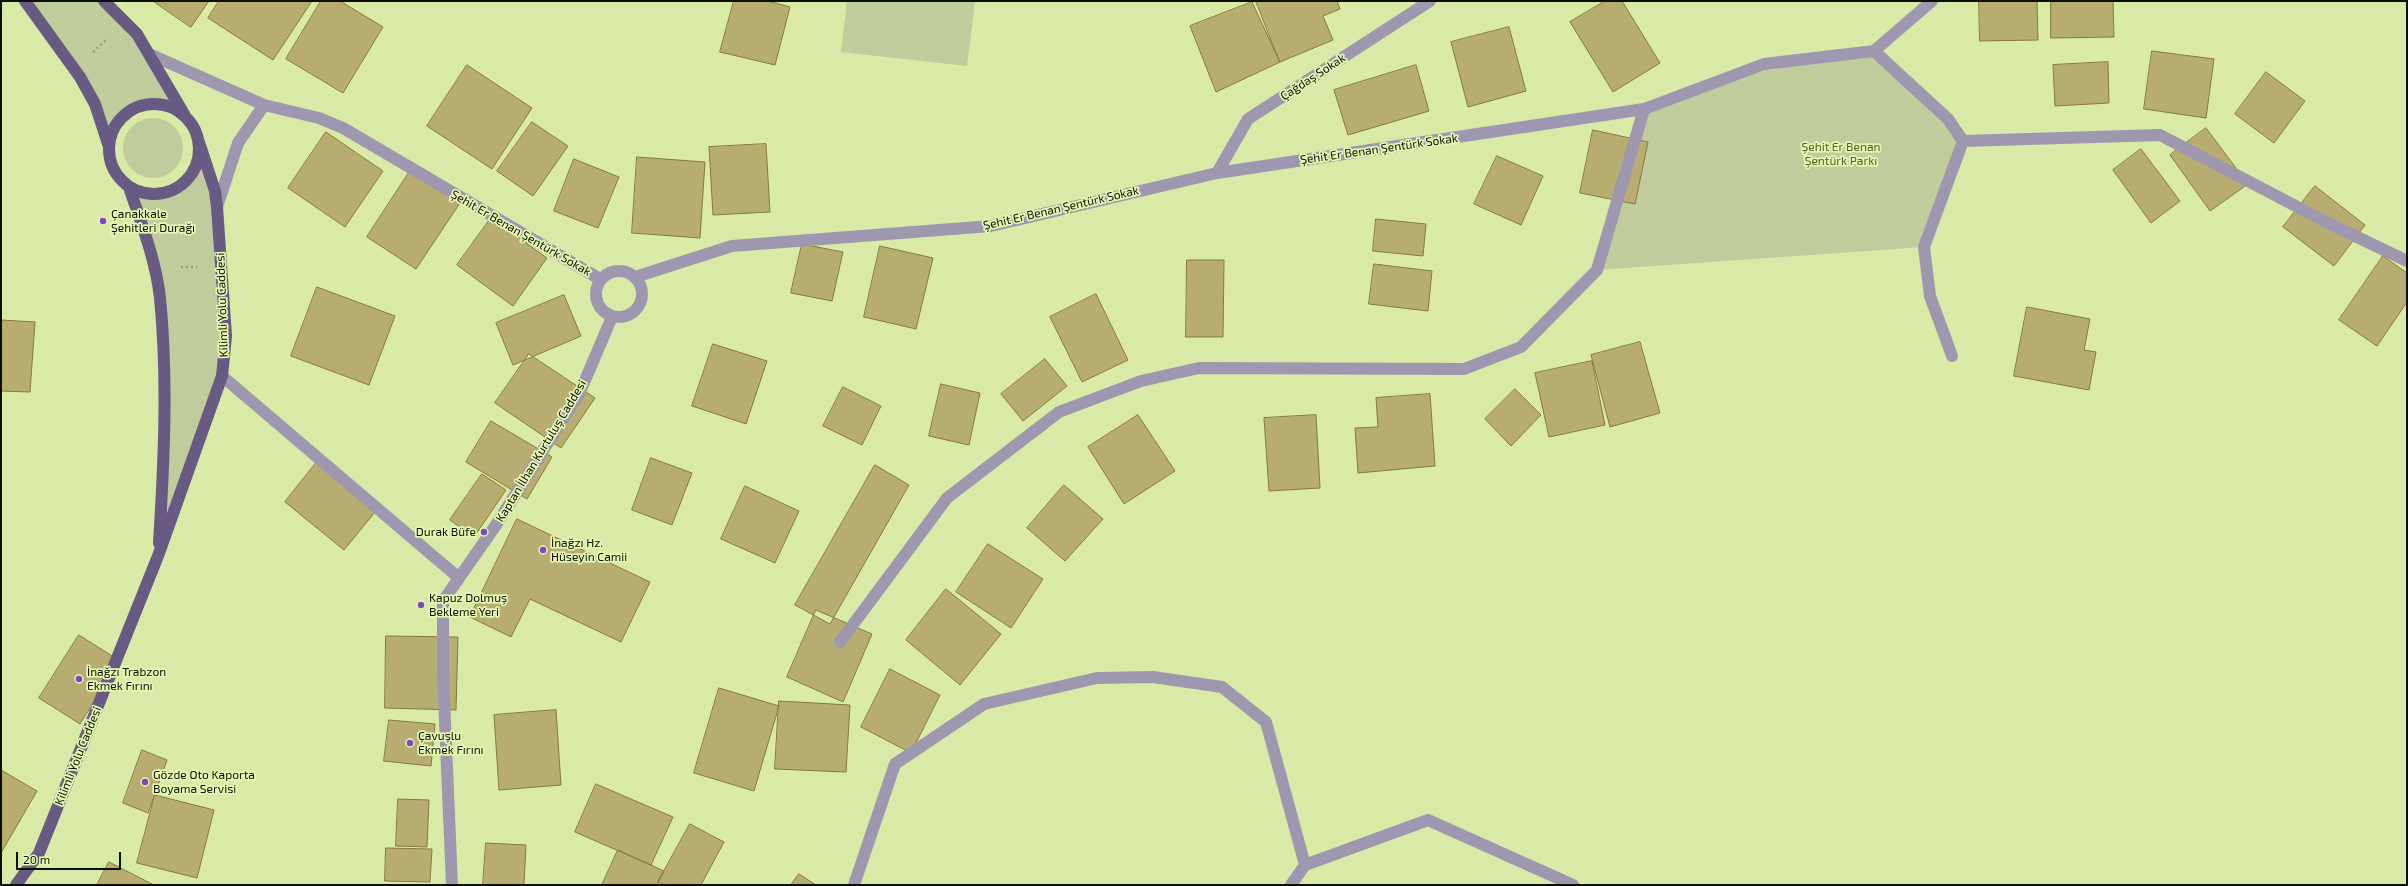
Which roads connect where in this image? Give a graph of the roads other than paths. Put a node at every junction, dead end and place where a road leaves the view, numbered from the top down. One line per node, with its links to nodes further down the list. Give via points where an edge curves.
1 (25, 1): 12 (main road, via 74,69 95,104)
2 (104, 1): 6 (main road, via 137,34)
3 (1430, 1): 13 (street, Çağdaş Sokak, via 1248,119)
4 (1932, 1): 5 (street)
5 (1874, 51): 8 (street, Şehit Er Benan Şentürk Sokak, via 1764,64); 10 (street, via 1948,119)
6 (149, 54): 7 (street, Şehit Er Benan Şentürk Sokak); 9 (main road)
7 (264, 105): 15 (street, via 238,143); 18 (street, Şehit Er Benan Şentürk Sokak, via 319,118 343,128)
8 (1644, 109): 13 (street, Şehit Er Benan Şentürk Sokak); 24 (street, via 1597,270 1521,347 1464,369 1198,368 1142,381 1059,412 947,498)
9 (186, 116): 11 (main road, via 195,128); 12 (main road, via 175,108 159,104 144,105 130,111 118,121 111,135)
10 (1963, 141): 16 (street, via 2160,135 2330,224); 20 (street, via 1924,247 1930,296)
11 (199, 142): 14 (main road, via 195,170 175,190 161,194 146,194); 15 (main road, Kilimli Yolu Caddesi, via 215,191)
12 (109, 148): 14 (main road, via 112,166 119,179)
13 (1217, 173): 17 (street, Şehit Er Benan Şentürk Sokak, via 991,226 732,246)
14 (129, 187): 22 (main road, Kilimli Yolu Caddesi, via 147,239 160,297 164,419)
15 (217, 207): 21 (main road, Kilimli Yolu Caddesi, via 226,336)
16 (2407, 261)
17 (635, 277): 18 (street, Şehit Er Benan Şentürk Sokak, via 620,270); 19 (street, via 642,290 639,306 628,316)
18 (600, 279): 19 (street, via 595,294 597,301 600,308)
19 (612, 317): 23 (street, Kaptan İlhan Kurtuluş Caddesi, via 580,392 496,525)
20 (1952, 356)
21 (222, 376): 22 (main road, Kilimli Yolu Caddesi); 23 (street)
22 (158, 556): 26 (main road, Kilimli Yolu Caddesi, via 39,853)
23 (459, 578): 27 (street, Kaptan İlhan Kurtuluş Caddesi, via 443,601 443,675)
24 (840, 642)
25 (1305, 866): 28 (street, via 1266,722 1222,687 1153,677 1097,678 984,704 895,764); 29 (street); 30 (street, via 1428,820)
26 (16, 885)
27 (452, 885)
28 (854, 885)
29 (1291, 885)
30 (1573, 885)

